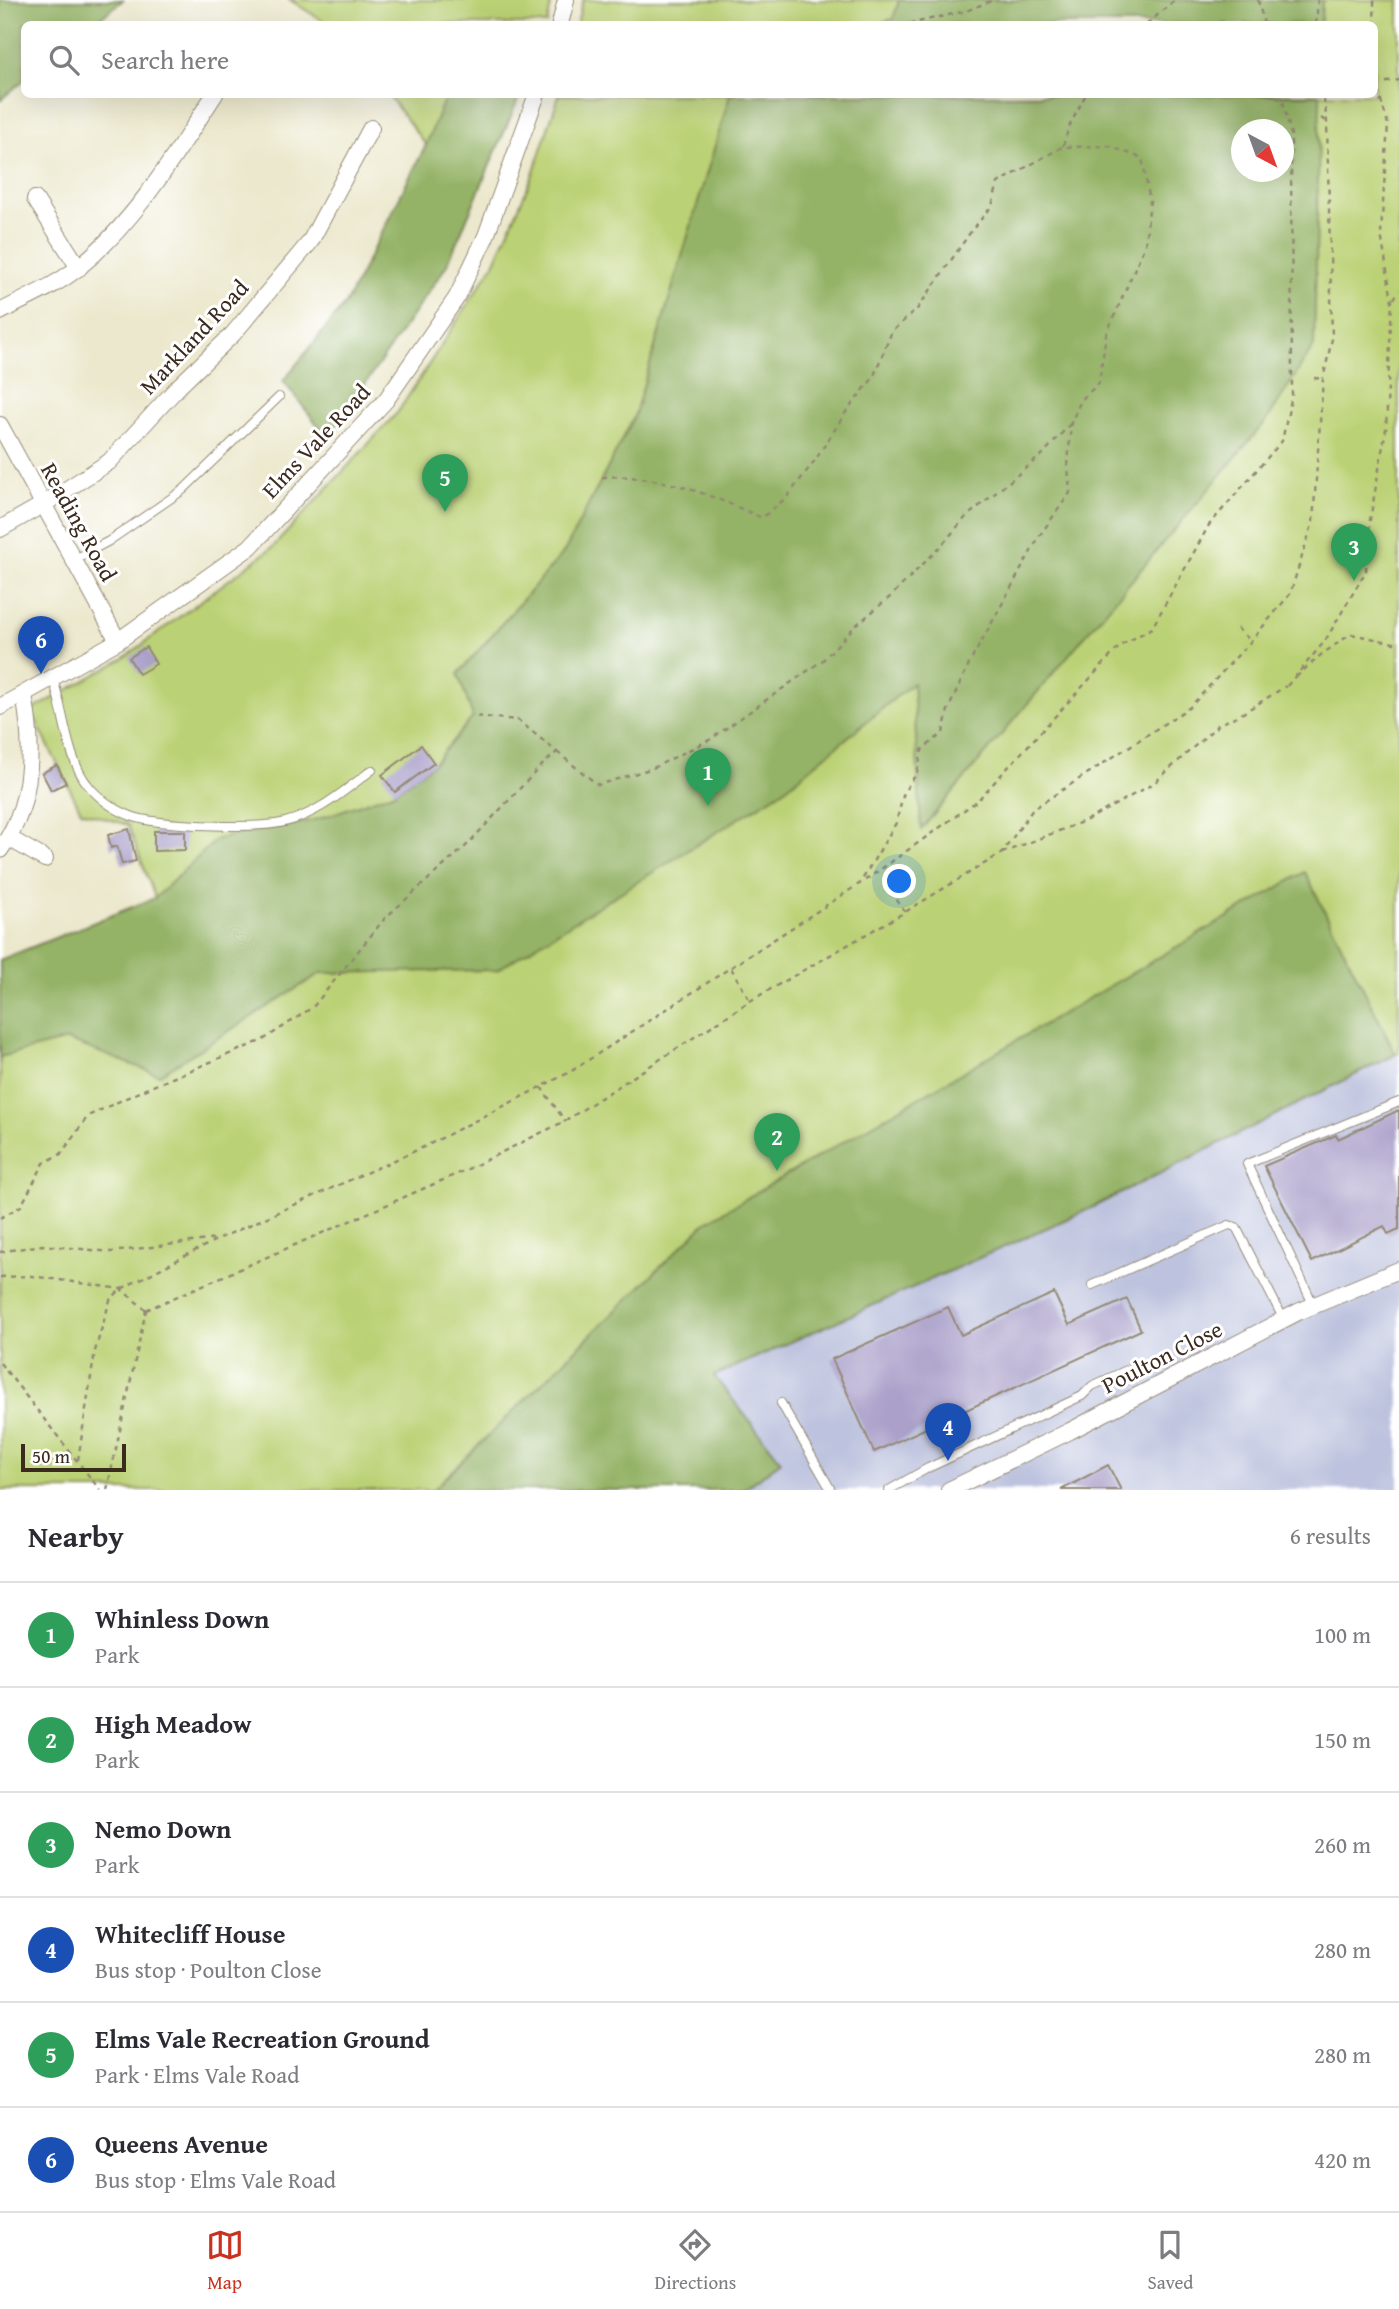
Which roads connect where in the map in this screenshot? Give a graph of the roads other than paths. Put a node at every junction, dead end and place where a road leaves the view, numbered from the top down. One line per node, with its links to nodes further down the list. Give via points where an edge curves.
1 (566, 0): 2 (street)
2 (561, 21)
3 (212, 98): 7 (street, via 131,215)
4 (536, 98): 14 (street, Elms Vale Road, via 486,236 457,297 386,400 250,547)
5 (371, 128): 11 (street, Markland Road, via 310,242 233,334 108,462)
6 (35, 199): 7 (street)
7 (79, 268): 8 (street)
8 (0, 312)
9 (279, 397): 13 (lane, via 183,490)
10 (0, 425): 11 (street, Reading Road)
11 (44, 504): 12 (street, Markland Road); 13 (street, Reading Road)
12 (0, 529)
13 (75, 559): 14 (street, Reading Road)
14 (118, 641): 15 (street, Elms Vale Road)
15 (53, 679): 16 (street, Elms Vale Road); 18 (lane, via 81,776 103,800 130,816 197,824 286,822 332,800)
16 (24, 695): 17 (street, Elms Vale Road); 19 (street, via 27,792)
17 (0, 707)
18 (372, 770)
19 (4, 844): 20 (street)
20 (45, 859)
21 (1399, 1102): 24 (lane, via 1247,1164)
22 (1399, 1270): 24 (street, Poulton Close)
23 (1092, 1285): 25 (lane, via 1229,1225 1236,1227)
24 (1314, 1306): 25 (street, Poulton Close)
25 (1284, 1320): 30 (street, Poulton Close)
26 (1139, 1364): 29 (lane)
27 (781, 1402): 28 (lane)
28 (831, 1490)
29 (889, 1490)
30 (949, 1490)

